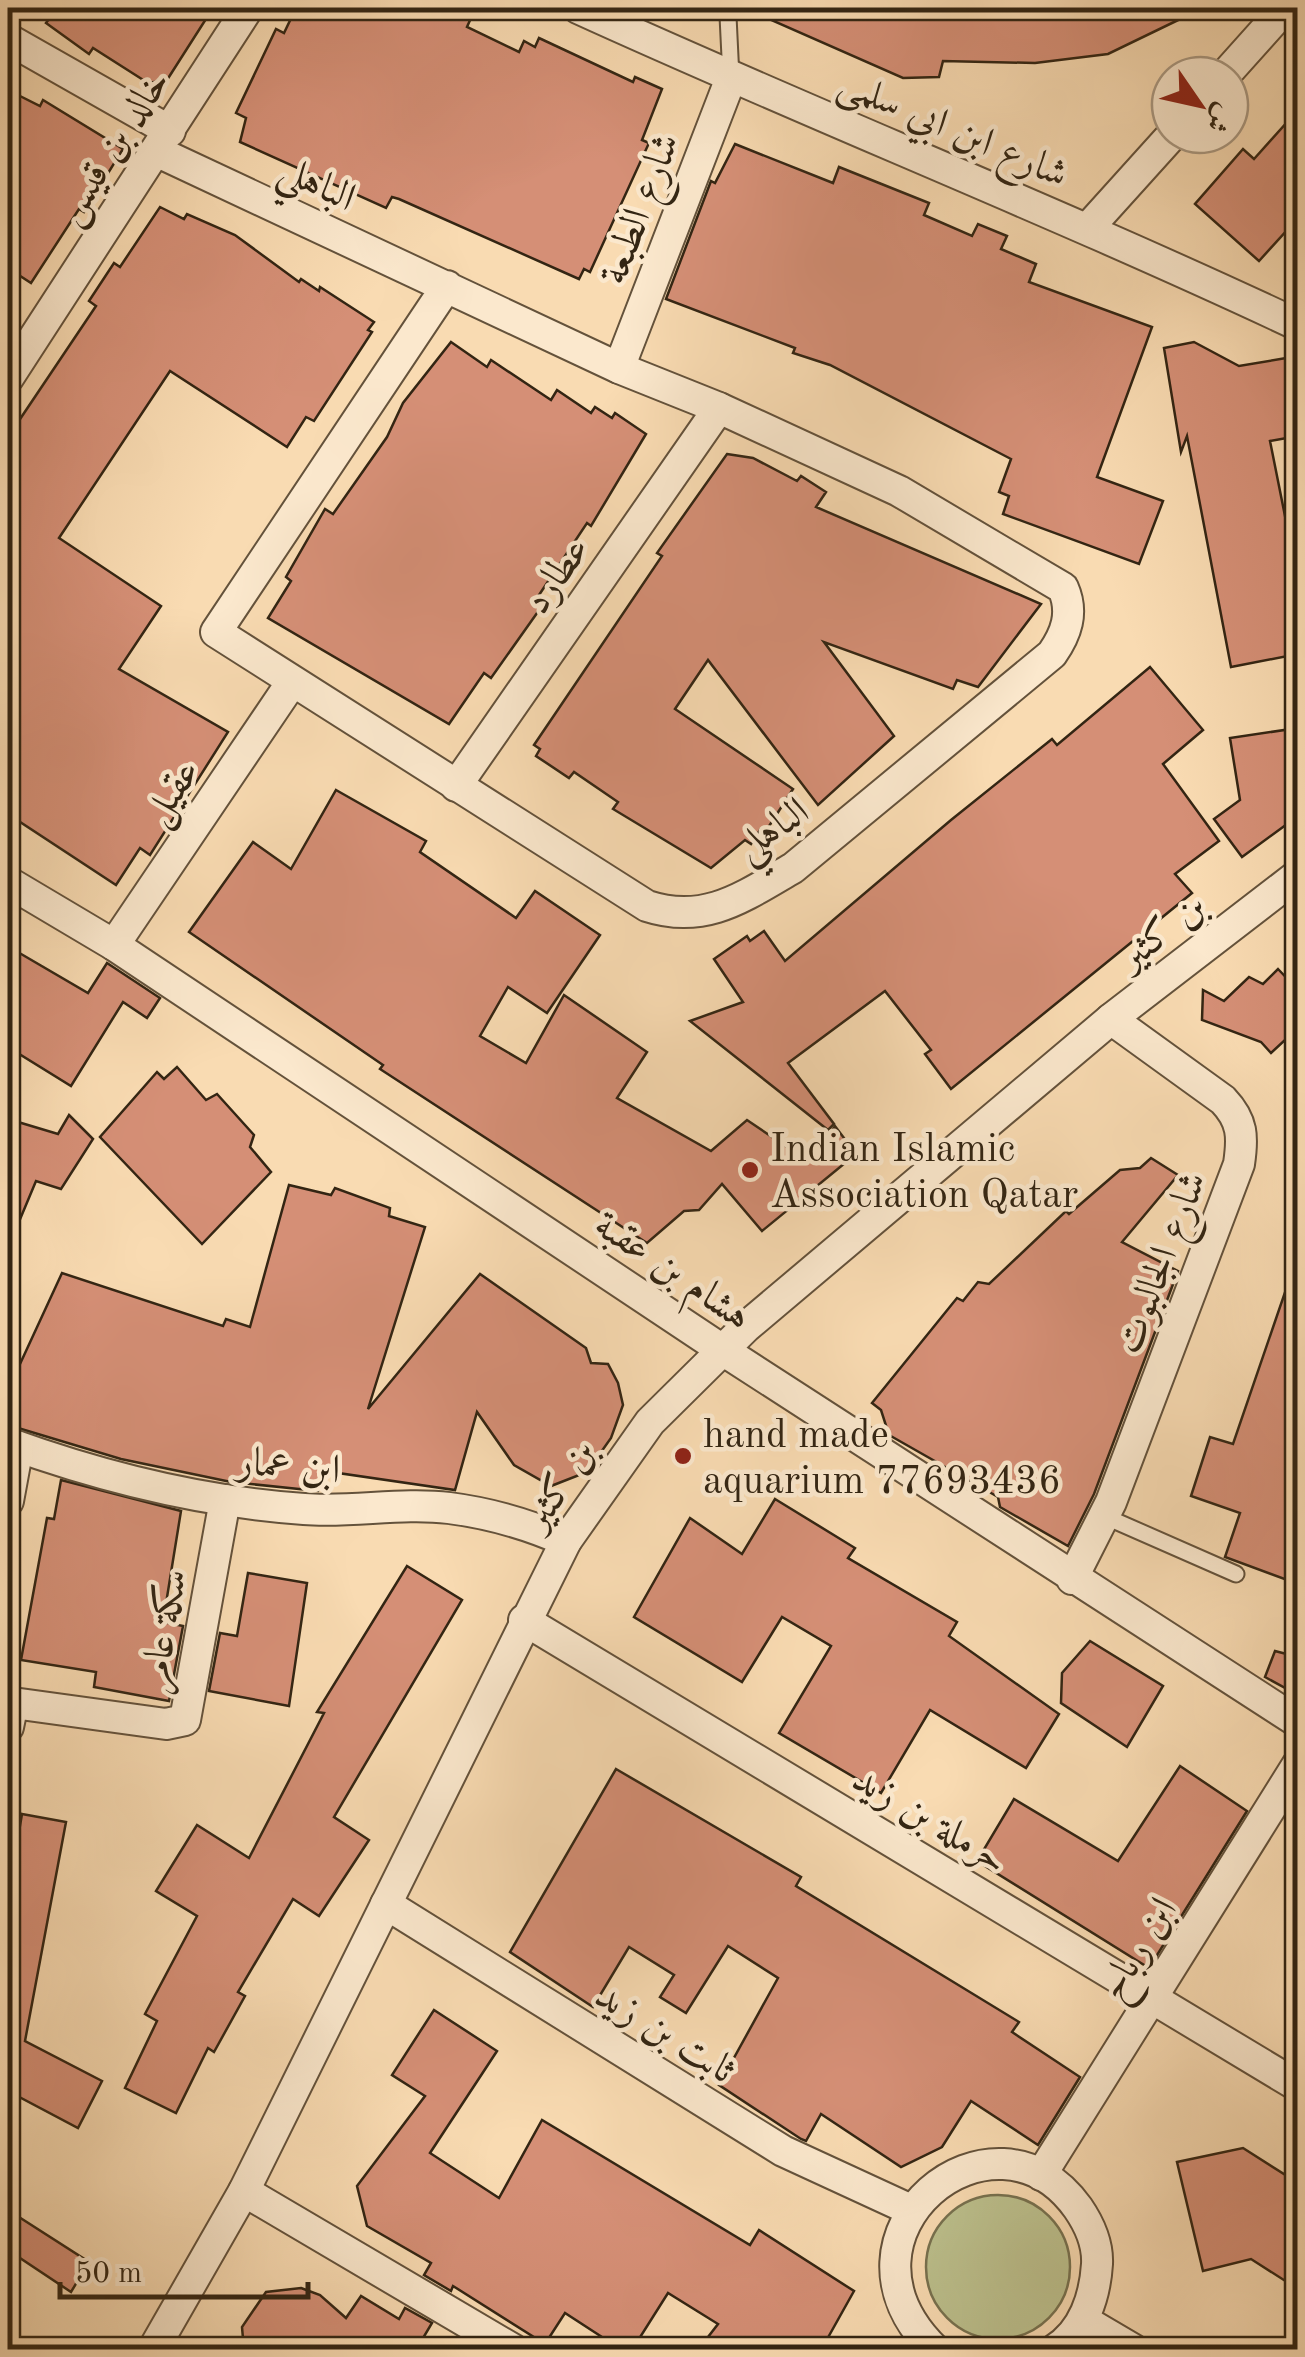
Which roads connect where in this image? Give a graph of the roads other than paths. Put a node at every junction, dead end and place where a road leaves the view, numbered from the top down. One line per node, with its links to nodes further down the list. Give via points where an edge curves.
1 (248, 8): 8 (street, خالد بن قيس)
2 (578, 8): 7 (street, شارع ابن ابي سلمى)
3 (1285, 8): 6 (street)
4 (728, 16): 7 (lane)
5 (8, 39): 8 (street, الباهلي)
6 (1243, 55)
7 (731, 78): 10 (street, شارع ابن ابي سلمى); 13 (street, شارع الطبعة)
8 (163, 141): 11 (street, الباهلي); 14 (street, خالد بن قيس)
9 (1154, 155): 10 (street)
10 (1089, 227): 12 (street, شارع ابن ابي سلمى)
11 (446, 286): 13 (street, الباهلي); 16 (street, الباهلي, via 216,632)
12 (1298, 325)
13 (619, 368): 15 (street, الباهلي)
14 (8, 378)
15 (719, 408): 17 (street, عطارد); 17 (street, الباهلي, via 899,492 1064,588 1066,634 1052,654 793,868 694,915 647,906)
16 (292, 682): 17 (street, الباهلي); 20 (street, عقيل)
17 (456, 786)
18 (1298, 876): 21 (street, بن كثير)
19 (9, 885): 20 (street, هشام بن عقبة)
20 (114, 945): 22 (street, هشام بن عقبة)
21 (1111, 1019): 22 (street, بن كثير); 26 (street, شارع الجالبوت, via 1224,1100 1243,1136 1239,1164)
22 (722, 1349): 27 (street, بن كثير, via 650,1422); 29 (street, هشام بن عقبة)
23 (13, 1445): 24 (street); 25 (street, ابن عمار, via 95,1472)
24 (8, 1500)
25 (225, 1500): 27 (street, ابن عمار, via 306,1510 449,1508); 31 (street, سكة عامر, via 185,1720)
26 (1104, 1516): 28 (lane); 29 (street, شارع الجالبوت)
27 (566, 1541): 30 (street, بن كثير)
28 (1236, 1574)
29 (1072, 1579): 32 (street, هشام بن عقبة)
30 (524, 1620): 34 (street, بن كثير); 35 (street, حرملة بن زيد)
31 (9, 1711)
32 (1298, 1722)
33 (1298, 1764): 35 (street, ابن رباح)
34 (386, 1904): 38 (street, بن كثير); 39 (street, ثابت بن زيد, via 784,2151)
35 (1152, 1997): 36 (street, حرملة بن زيد); 37 (street, ابن رباح)
36 (1298, 2086)
37 (1041, 2175): 39 (street, via 1013,2165 984,2165 930,2188); 40 (street, via 1068,2194 1088,2222 1096,2288)
38 (244, 2192): 41 (street, بن كثير); 42 (street)
39 (911, 2210): 43 (street, via 897,2239 894,2270 907,2315)
40 (1083, 2320): 44 (street); 45 (street)
41 (154, 2350)
42 (514, 2350)
43 (935, 2350)
44 (1054, 2350)
45 (1134, 2350)

